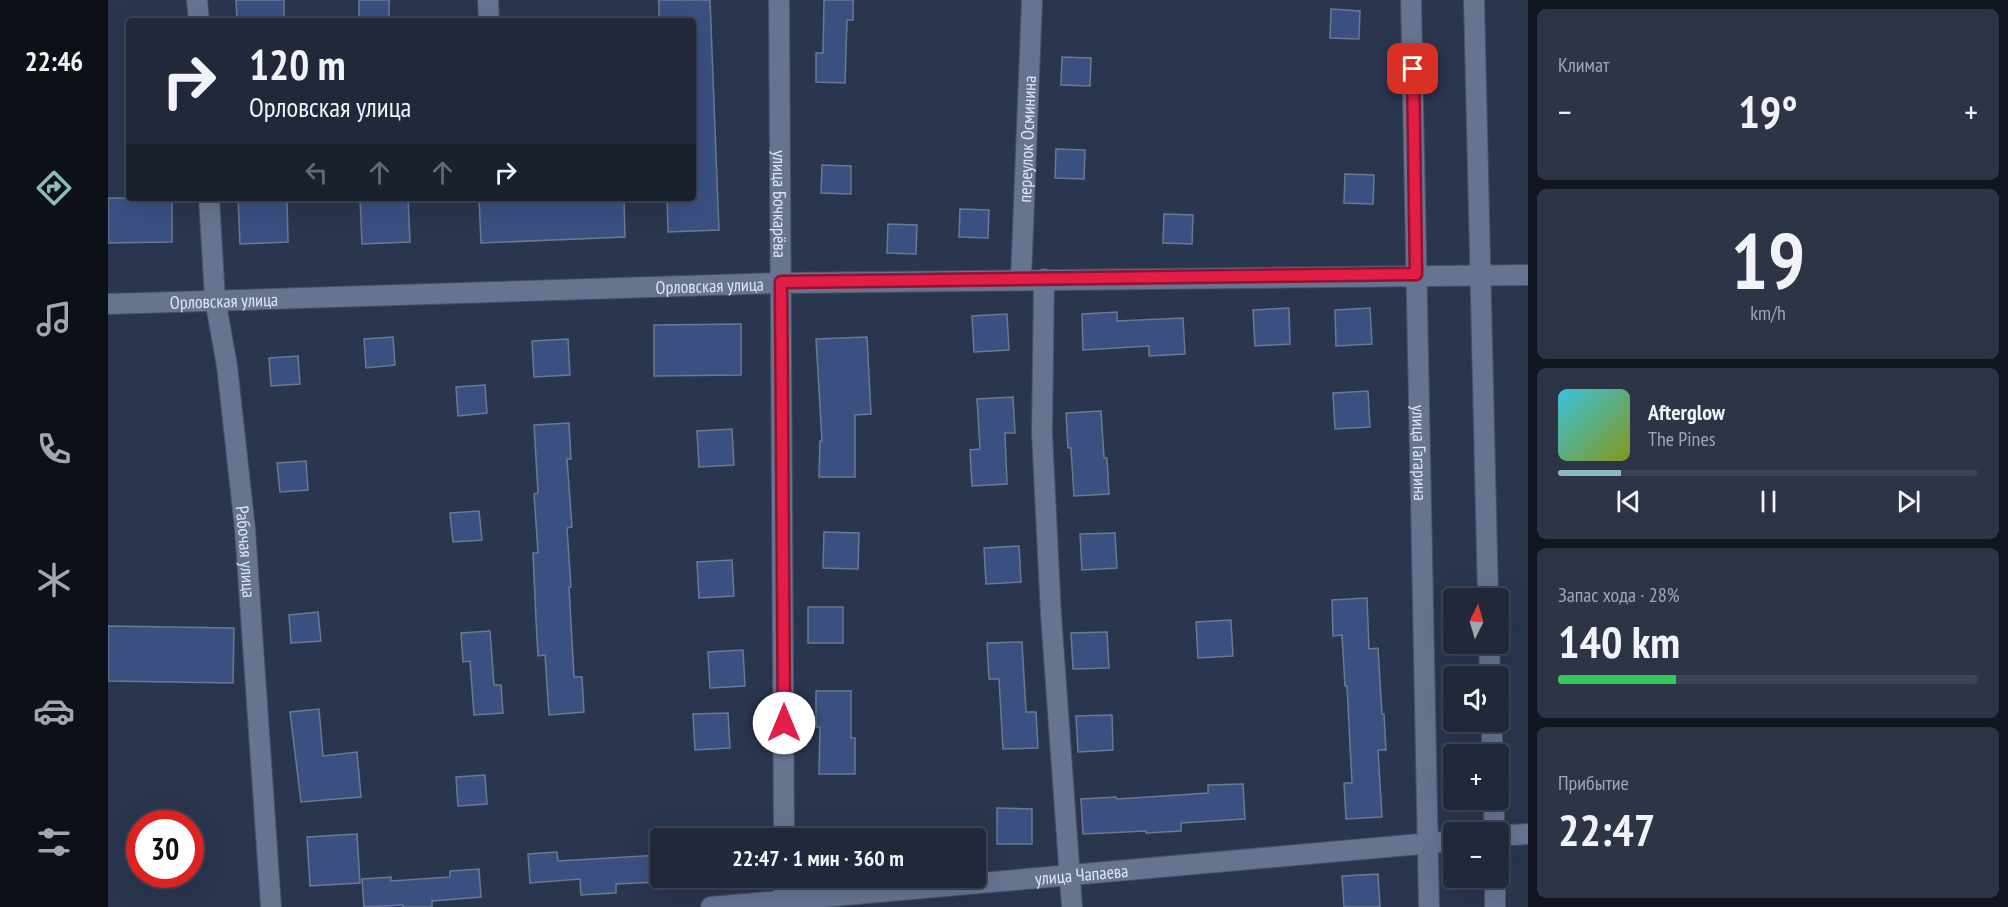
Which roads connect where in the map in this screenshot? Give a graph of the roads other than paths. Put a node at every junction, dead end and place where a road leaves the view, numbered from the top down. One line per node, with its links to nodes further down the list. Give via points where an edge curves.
1 (197, 0): 7 (street)
2 (488, 0): 8 (street)
3 (778, 0): 15 (street, улица Бочкарёва)
4 (1032, 0): 13 (street, переулок Осминина)
5 (1412, 0): 10 (street, улица Гагарина)
6 (1474, 0): 11 (street)
7 (198, 18)
8 (489, 18)
9 (209, 201): 16 (street, Рабочая улица)
10 (1416, 274): 11 (street, Орловская улица); 14 (street, Орловская улица); 23 (street, улица Гагарина)
11 (1479, 275): 12 (street, Орловская улица); 18 (street)
12 (1528, 275)
13 (1021, 279): 14 (street, Орловская улица); 15 (street, Орловская улица)
14 (1044, 279): 24 (street, via 1042,433)
15 (781, 282): 16 (street, Орловская улица); 19 (street, улица Бочкарёва)
16 (215, 299): 17 (street, Орловская улица); 28 (street, Рабочая улица, via 245,529)
17 (108, 304)
18 (1488, 588)
19 (784, 828)
20 (1528, 834): 21 (street)
21 (1509, 835)
22 (1443, 842): 23 (street, улица Чапаева)
23 (1428, 843): 24 (street, улица Чапаева); 31 (street, улица Гагарина)
24 (1070, 875): 27 (street, улица Чапаева); 30 (street)
25 (784, 888): 27 (street)
26 (1495, 888): 32 (street)
27 (785, 904): 29 (street, улица Чапаева)
28 (271, 907)
29 (711, 907)
30 (1072, 907)
31 (1429, 907)
32 (1495, 907)

